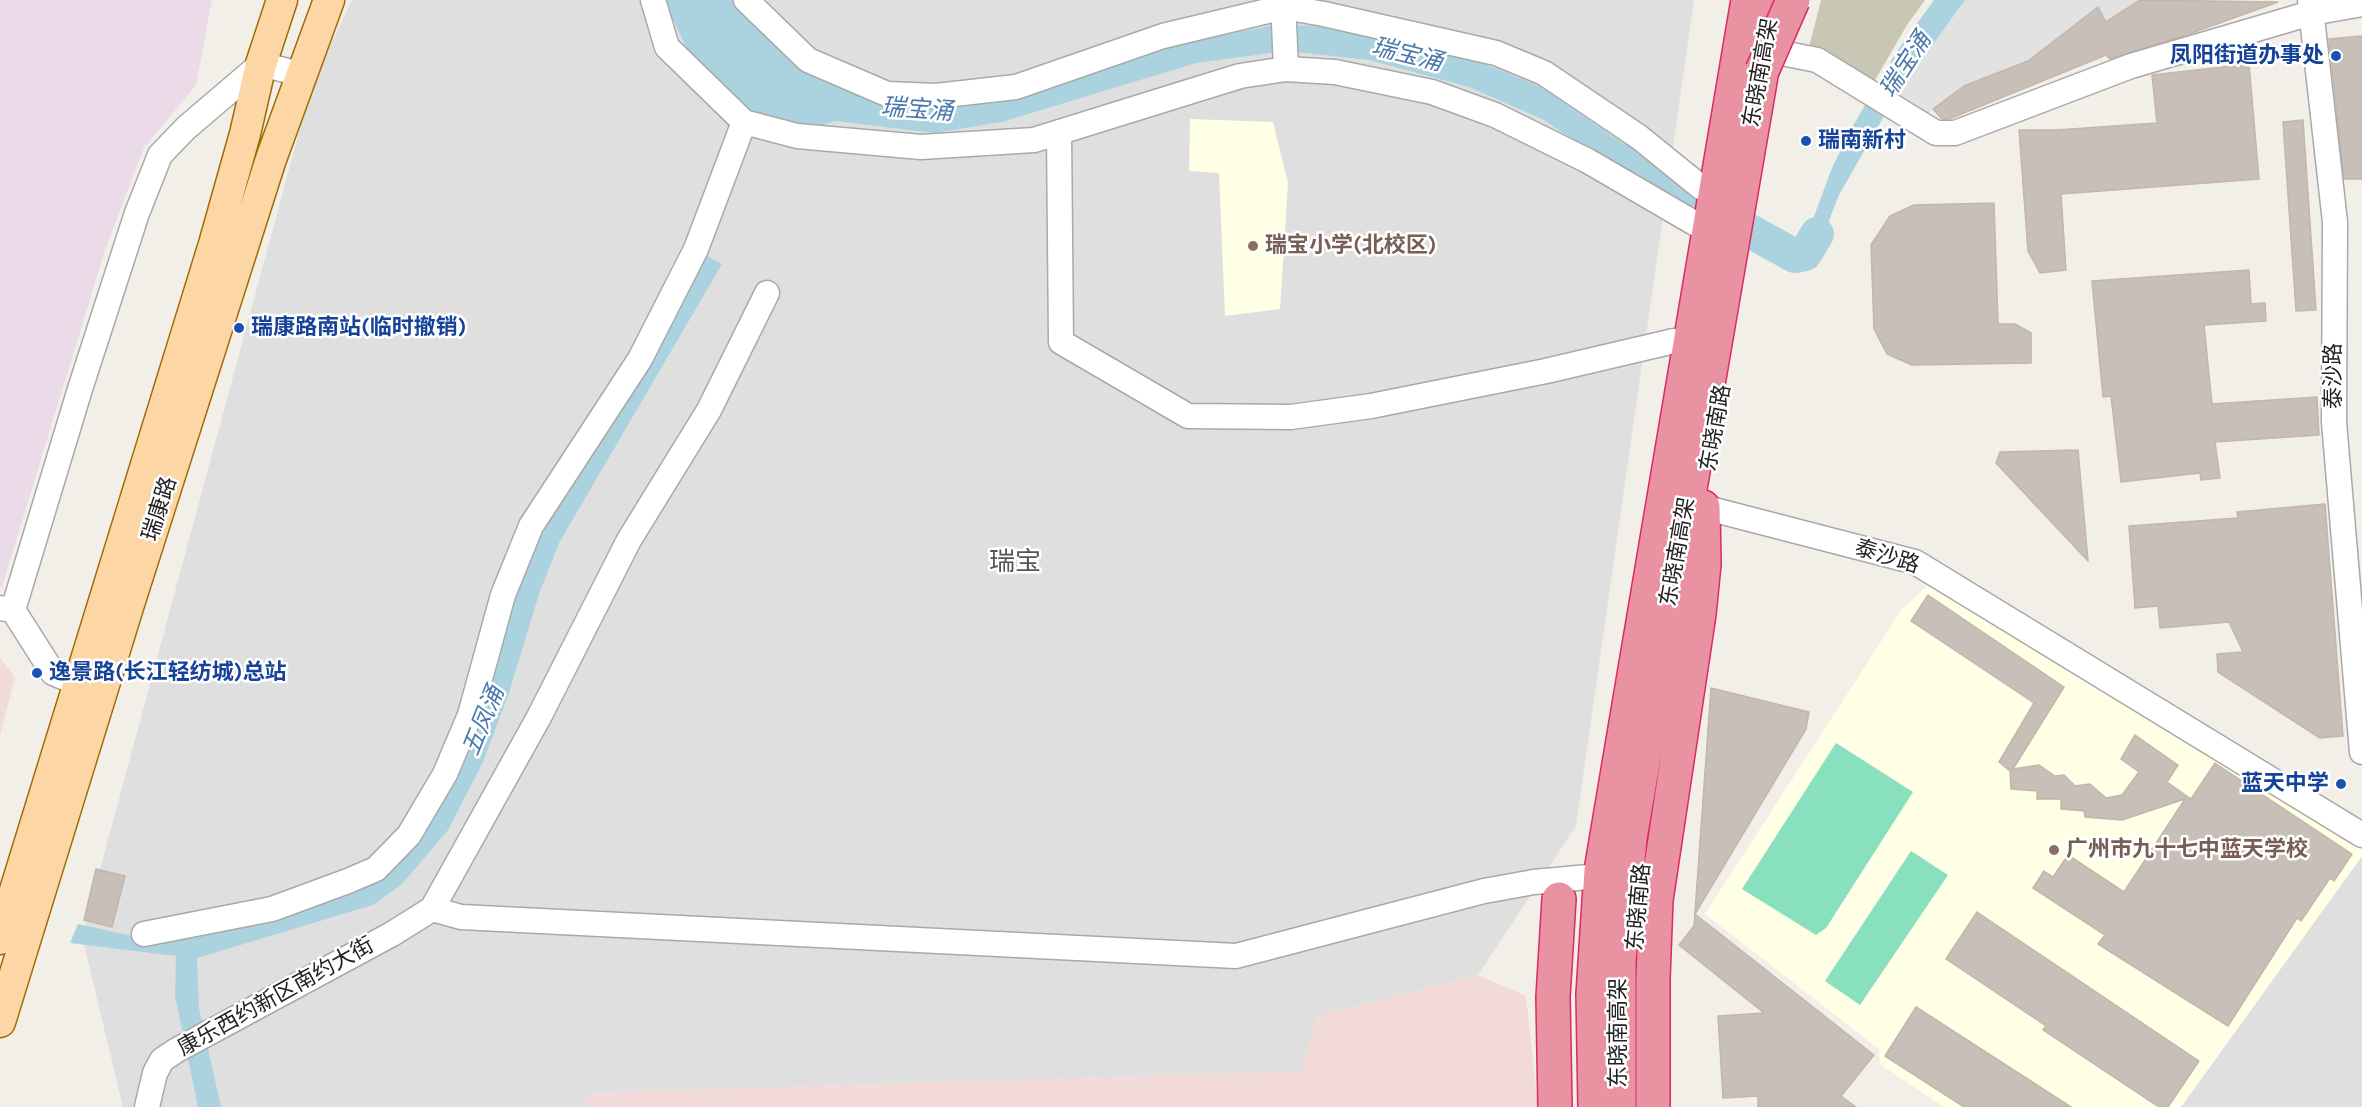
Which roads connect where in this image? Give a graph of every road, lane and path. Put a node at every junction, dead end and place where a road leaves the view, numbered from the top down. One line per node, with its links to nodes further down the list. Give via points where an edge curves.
1 (282, 0): 13 (main road, 瑞康路)
2 (328, 0): 15 (main road, 瑞康路)
3 (653, 0): 16 (street, via 667,47)
4 (746, 0): 9 (street, via 808,60 887,94 936,96 1016,87 1163,36)
5 (1734, 0): 18 (main road)
6 (1749, 0): 36 (highway, 东晓南高架, via 1602,861 1594,973)
7 (1774, 0): 12 (highway, 东晓南高架, bridge)
8 (1792, 0): 12 (highway, bridge)
9 (1283, 4): 14 (street); 18 (street, via 1496,53 1544,73 1639,137)
10 (2362, 4): 11 (street)
11 (2311, 7): 12 (street, via 2131,66 1955,133 1936,134 1817,60); 25 (street, 泰沙路, via 2335,222 2334,422)
12 (1772, 62): 22 (main road, 东晓南路); 37 (highway, 东晓南高架, via 1628,856 1619,973)
13 (261, 64): 15 (street); 23 (street, via 160,155); 24 (main road, 瑞康路, via 245,134)
14 (1286, 69): 17 (street, via 1240,76); 19 (street, via 1335,72 1432,92 1495,115 1588,160)
15 (300, 74): 24 (main road, 瑞康路)
16 (744, 122): 17 (street, via 797,136 921,147 1034,140); 30 (street, via 696,249 640,359 531,526 503,595 470,715 445,774 409,835 376,869 337,885 272,909)
17 (1059, 132): 21 (street, via 1061,342 1188,416 1291,417 1371,406)
18 (1702, 188): 19 (main road)
19 (1696, 224): 21 (main road)
20 (767, 293): 29 (street, via 709,410 629,540 539,717)
21 (1674, 342): 27 (main road)
22 (1702, 507): 26 (street, 泰沙路, via 1915,562); 38 (main road, 东晓南路, via 1639,887 1634,950); 39 (highway, via 1704,564 1699,614 1661,860 1654,939)
23 (7, 609): 24 (street, via 53,673)
24 (90, 688): 31 (main road, 瑞康路); 32 (main road, 瑞康路)
25 (2362, 752)
26 (2362, 835)
27 (1588, 877): 29 (street, via 1484,891 1236,956 460,917); 35 (main road, via 1580,985)
28 (1559, 899): 34 (highway, via 1553,998)
29 (432, 909): 33 (street, 康乐西约新区南约大街, via 162,1060)
30 (144, 934)
31 (0, 939)
32 (0, 1022)
33 (147, 1107)
34 (1555, 1107)
35 (1580, 1107)
36 (1595, 1107)
37 (1619, 1107)
38 (1634, 1107)
39 (1653, 1107)

